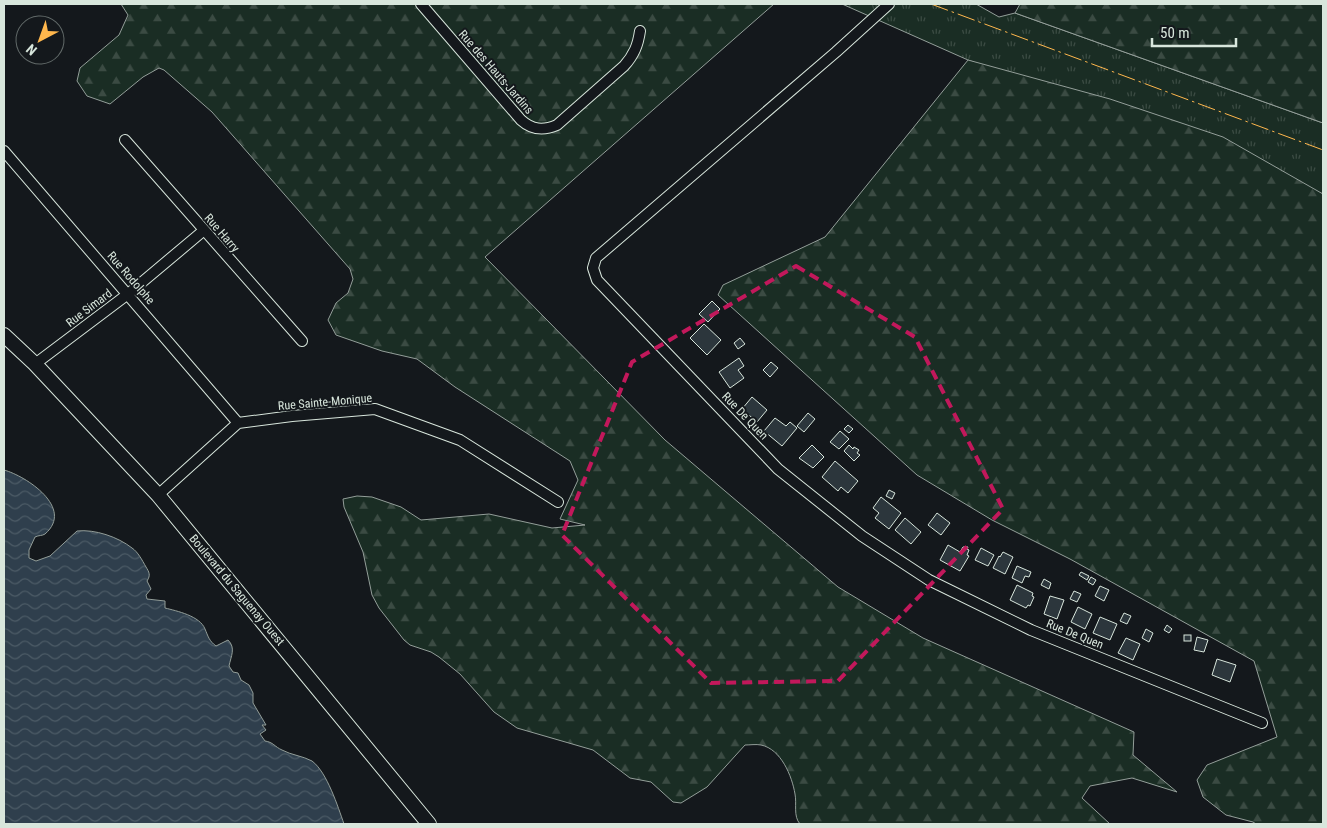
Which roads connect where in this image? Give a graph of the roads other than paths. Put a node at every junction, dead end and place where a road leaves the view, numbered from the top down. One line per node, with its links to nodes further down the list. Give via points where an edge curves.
1 (421, 4): 3 (street, Rue des Hauts-Jardins, via 521,120 542,130 557,125 624,66 638,45)
2 (889, 4): 15 (street, Rue De Quen, via 596,258 592,268 597,280 778,469 862,536 930,580 1031,630)
3 (640, 31)
4 (125, 140): 6 (street, Rue Harry)
5 (4, 150): 7 (street, Rue Rodolphe)
6 (203, 231): 7 (street, Rue Simard); 10 (street, Rue Harry)
7 (128, 294): 11 (street, Rue Simard); 12 (street, Rue Rodolphe)
8 (4, 326): 11 (main road, Boulevard du Saguenay Ouest)
9 (4, 335): 11 (main road, Boulevard du Saguenay Ouest)
10 (302, 341)
11 (35, 364): 13 (main road, Boulevard du Saguenay Ouest)
12 (238, 423): 13 (street); 14 (street, Rue Sainte-Monique, via 374,408 460,440)
13 (158, 495): 16 (main road, Boulevard du Saguenay Ouest)
14 (558, 502)
15 (1262, 723)
16 (429, 824)

